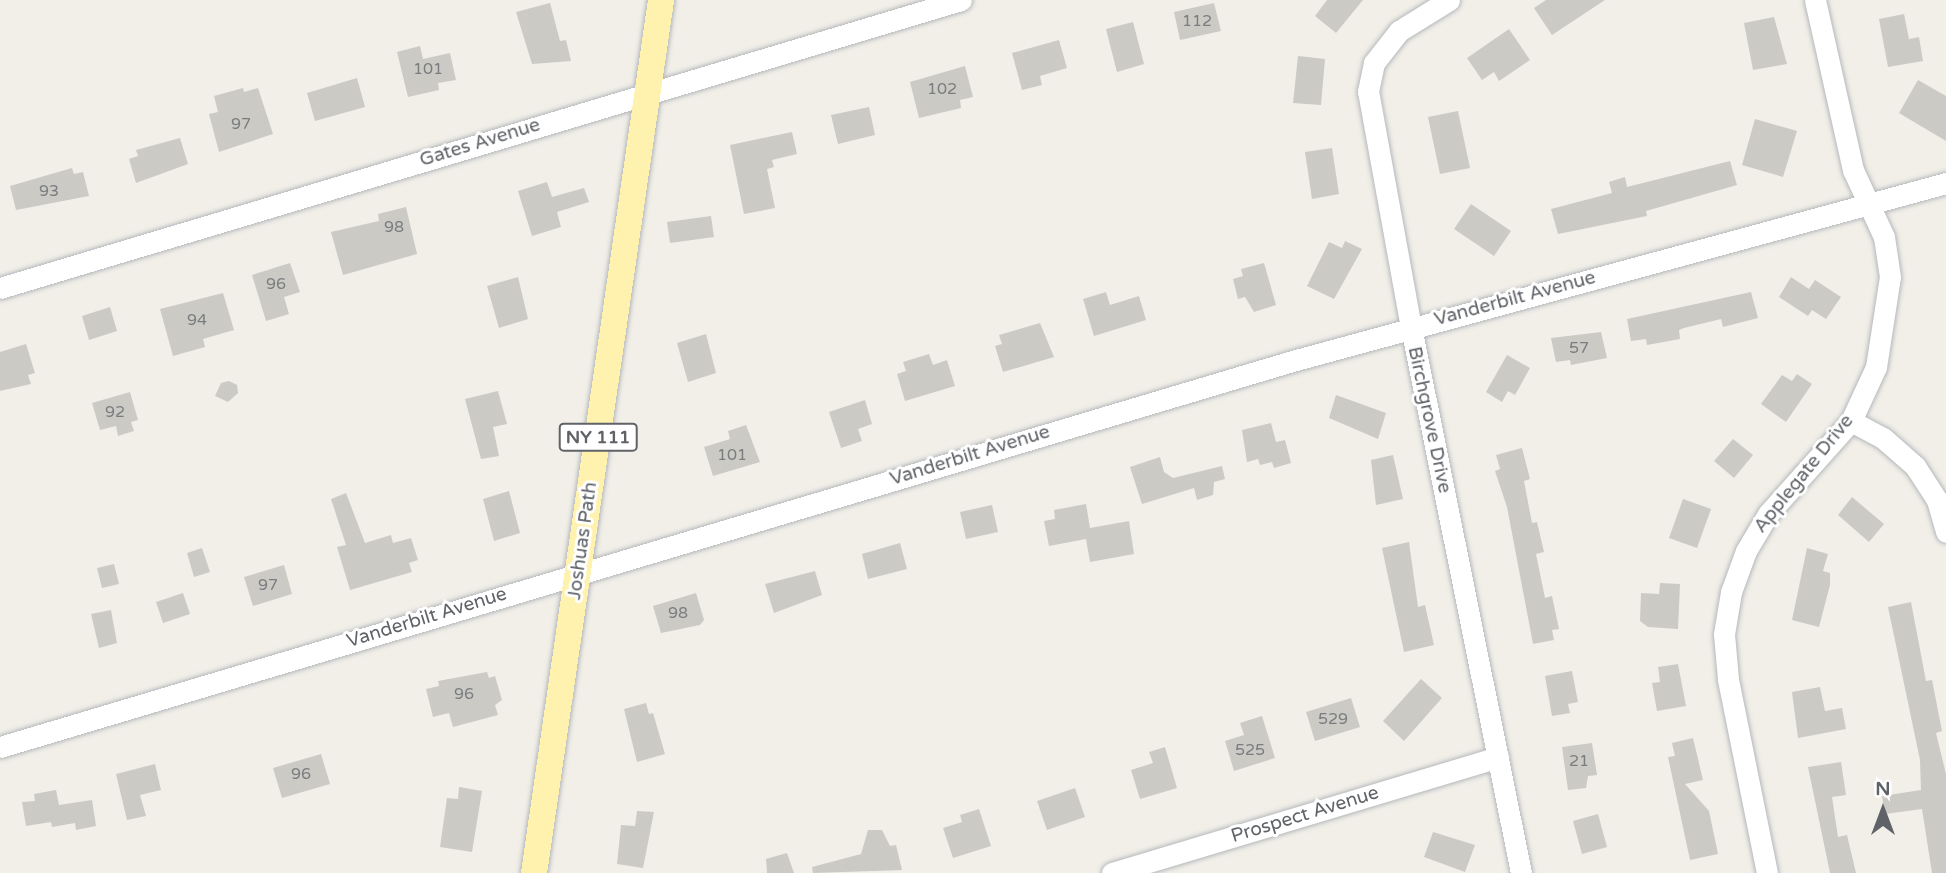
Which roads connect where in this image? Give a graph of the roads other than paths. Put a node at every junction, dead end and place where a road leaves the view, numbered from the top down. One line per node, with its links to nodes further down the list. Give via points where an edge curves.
1 (661, 0): 5 (main road, Joshuas Path / NY 111)
2 (961, 0): 5 (street, Gates Avenue)
3 (1449, 0): 9 (street, Birchgrove Drive, via 1399,31 1374,63 1368,90)
4 (1815, 0): 7 (street, Applegate Drive, via 1853,170)
5 (647, 93): 8 (street, Gates Avenue); 12 (main road, Joshuas Path / NY 111)
6 (1946, 183): 7 (street, Vanderbilt Avenue)
7 (1869, 204): 9 (street, Vanderbilt Avenue); 10 (street, Applegate Drive, via 1886,250 1890,277 1886,326 1876,367)
8 (0, 288)
9 (1410, 327): 12 (street, Vanderbilt Avenue); 14 (street, Birchgrove Drive)
10 (1851, 421): 11 (street, via 1883,438 1914,466 1937,500); 18 (street, Applegate Drive, via 1768,514 1746,551 1731,592 1724,634 1728,679)
11 (1946, 533)
12 (579, 573): 13 (street, Vanderbilt Avenue); 15 (main road, Joshuas Path / NY 111)
13 (0, 747)
14 (1498, 757): 16 (street, Prospect Avenue); 17 (street, Birchgrove Drive)
15 (534, 873)
16 (1112, 873)
17 (1521, 873)
18 (1767, 873)

